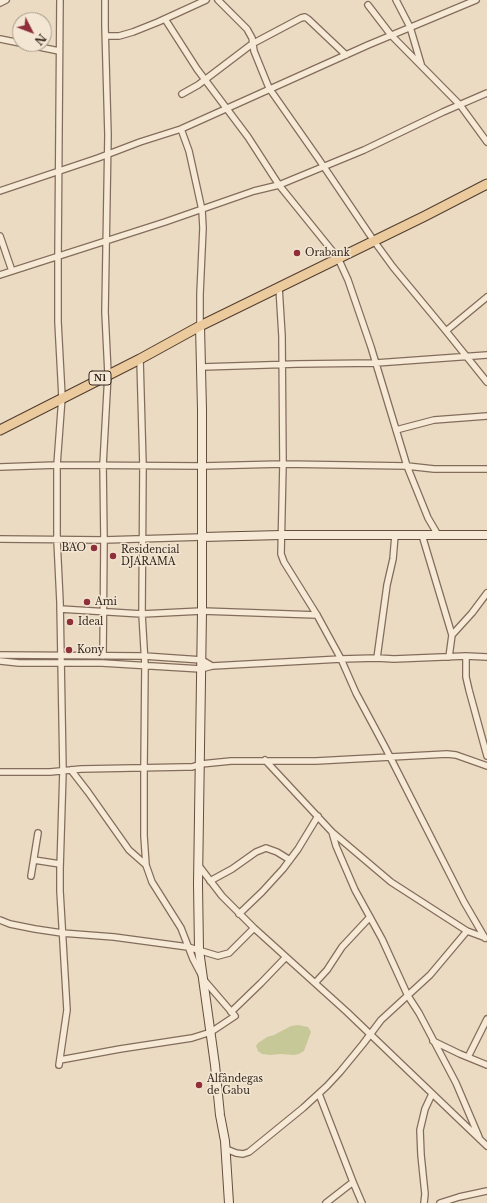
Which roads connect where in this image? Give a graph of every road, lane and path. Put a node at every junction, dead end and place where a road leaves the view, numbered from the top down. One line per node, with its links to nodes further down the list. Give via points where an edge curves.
1 (6, 0): 8 (street)
2 (60, 0): 18 (street)
3 (105, 0): 13 (street)
4 (206, 0): 10 (street)
5 (218, 0): 16 (street, via 247,29)
6 (396, 0): 11 (street)
7 (476, 0): 11 (street)
8 (0, 3)
9 (368, 4): 12 (street)
10 (164, 19): 13 (street, via 133,32); 21 (street)
11 (410, 27): 12 (street); 20 (street)
12 (391, 35): 19 (street); 20 (street)
13 (106, 36): 29 (street)
14 (0, 39): 15 (street)
15 (12, 41)
16 (252, 44): 19 (street, via 305,17); 21 (street); 22 (street)
17 (52, 50): 18 (street)
18 (59, 51): 31 (street)
19 (346, 55): 22 (street)
20 (421, 64): 25 (street)
21 (206, 80): 24 (street); 26 (street)
22 (269, 88): 26 (street); 30 (street)
23 (487, 93): 25 (street)
24 (182, 94)
25 (460, 105): 28 (street); 30 (street, via 364,150)
26 (226, 108): 27 (street); 33 (street)
27 (181, 129): 29 (street); 35 (street, via 189,151)
28 (487, 142)
29 (108, 155): 31 (street); 37 (street)
30 (323, 166): 33 (street); 38 (street)
31 (58, 171): 34 (street); 39 (street)
32 (487, 184): 38 (main road, N1)
33 (279, 185): 35 (street, via 254,191); 40 (street)
34 (0, 192)
35 (202, 210): 37 (street); 45 (street, via 204,228)
36 (0, 236): 41 (street)
37 (106, 240): 39 (street); 53 (street, via 105,331)
38 (374, 241): 40 (main road, N1); 46 (street)
39 (58, 257): 41 (street); 55 (street)
40 (338, 258): 43 (main road, N1); 50 (street)
41 (12, 271): 42 (street)
42 (0, 274)
43 (279, 287): 45 (main road, N1); 51 (street)
44 (487, 297): 46 (street)
45 (200, 326): 49 (main road, N1); 52 (main road)
46 (446, 331): 48 (street)
47 (487, 355): 48 (street)
48 (467, 356): 50 (street); 54 (street)
49 (140, 359): 53 (main road, N1); 62 (street)
50 (376, 363): 51 (street); 58 (street)
51 (282, 364): 52 (street); 59 (street)
52 (202, 367): 63 (main road)
53 (108, 374): 55 (main road, N1); 61 (street)
54 (487, 382)
55 (62, 397): 57 (main road, N1); 60 (street)
56 (487, 416): 58 (street, via 434,420)
57 (0, 430)
58 (396, 430): 64 (street)
59 (283, 464): 63 (street); 64 (street); 67 (street)
60 (57, 465): 61 (street); 65 (street); 75 (street)
61 (103, 466): 62 (street); 76 (street)
62 (142, 466): 63 (street); 73 (street)
63 (202, 466): 72 (main road)
64 (407, 466): 66 (street); 70 (street, via 428,518)
65 (0, 467)
66 (487, 469)
67 (282, 535): 68 (main road); 72 (main road); 82 (street, via 284,562)
68 (395, 535): 69 (main road); 91 (street)
69 (422, 535): 70 (main road); 83 (street)
70 (438, 535): 71 (main road)
71 (487, 535)
72 (202, 537): 73 (street); 80 (main road)
73 (142, 538): 76 (street); 81 (street)
74 (0, 539): 75 (street)
75 (57, 540): 76 (street); 78 (street)
76 (104, 540): 79 (street)
77 (487, 593): 83 (street)
78 (60, 609): 79 (street); 85 (street)
79 (104, 611): 81 (street); 86 (street)
80 (202, 611): 81 (street); 82 (street); 93 (main road)
81 (142, 614): 87 (street)
82 (317, 615): 92 (street)
83 (452, 635): 89 (street)
84 (0, 655): 85 (street)
85 (60, 655): 86 (street); 95 (street)
86 (103, 656): 87 (street)
87 (144, 656): 93 (street); 96 (street)
88 (466, 656): 89 (street); 90 (street); 99 (street, via 466,677)
89 (449, 657): 91 (street)
90 (487, 657)
91 (377, 658): 92 (street)
92 (341, 659): 97 (street); 101 (street)
93 (202, 660): 97 (street); 98 (main road)
94 (0, 661): 95 (street)
95 (61, 663): 96 (street); 107 (street)
96 (145, 665): 98 (street); 105 (street)
97 (212, 666): 98 (street)
98 (201, 669): 103 (main road)
99 (485, 744): 100 (street)
100 (487, 756)
101 (390, 757): 102 (street); 104 (street, via 447,754); 125 (street, via 464,902)
102 (265, 760): 103 (street); 109 (street)
103 (201, 764): 105 (street, via 192,767); 116 (main road)
104 (487, 766)
105 (144, 768): 106 (street); 115 (street)
106 (70, 770): 107 (street); 115 (street, via 129,850)
107 (63, 771): 108 (street); 114 (street)
108 (0, 772)
109 (318, 816): 110 (street); 113 (street)
110 (332, 832): 120 (street, via 347,874); 123 (street, via 391,882)
111 (38, 833): 112 (street)
112 (34, 860): 114 (street); 117 (street)
113 (290, 860): 118 (street, via 266,848); 119 (street, via 275,879)
114 (60, 864): 124 (street)
115 (146, 865): 126 (street, via 152,882 181,928)
116 (198, 866): 118 (street); 127 (main road)
117 (31, 876)
118 (210, 881): 119 (street)
119 (239, 914): 122 (street)
120 (370, 917): 130 (street, via 342,947); 131 (street)
121 (0, 920): 124 (street)
122 (254, 928): 127 (street, via 229,953 218,956); 128 (street)
123 (467, 931): 125 (street); 131 (street, via 430,975)
124 (62, 933): 126 (street); 134 (street, via 67,1010 60,1062 120,1049 192,1038)
125 (486, 938)
126 (188, 947): 127 (street); 129 (street)
127 (199, 950): 129 (main road)
128 (286, 957): 130 (street); 132 (street)
129 (204, 980): 132 (street); 134 (main road)
130 (315, 984): 135 (street)
131 (408, 996): 135 (street, via 381,1020); 136 (street)
132 (232, 1012): 134 (street, via 235,1016)
133 (487, 1019): 137 (street)
134 (211, 1032): 143 (main road)
135 (369, 1035): 139 (street); 140 (street)
136 (433, 1041): 137 (street); 141 (street, via 456,1083)
137 (468, 1057): 138 (street)
138 (487, 1065)
139 (319, 1094): 143 (street, via 249,1152 243,1154); 144 (street)
140 (432, 1094): 141 (street); 149 (street, via 420,1130)
141 (480, 1139): 142 (street)
142 (487, 1146)
143 (226, 1149): 146 (main road)
144 (353, 1182): 147 (street); 148 (street)
145 (487, 1191): 150 (street)
146 (229, 1203)
147 (326, 1203)
148 (362, 1203)
149 (424, 1203)
150 (440, 1203)

